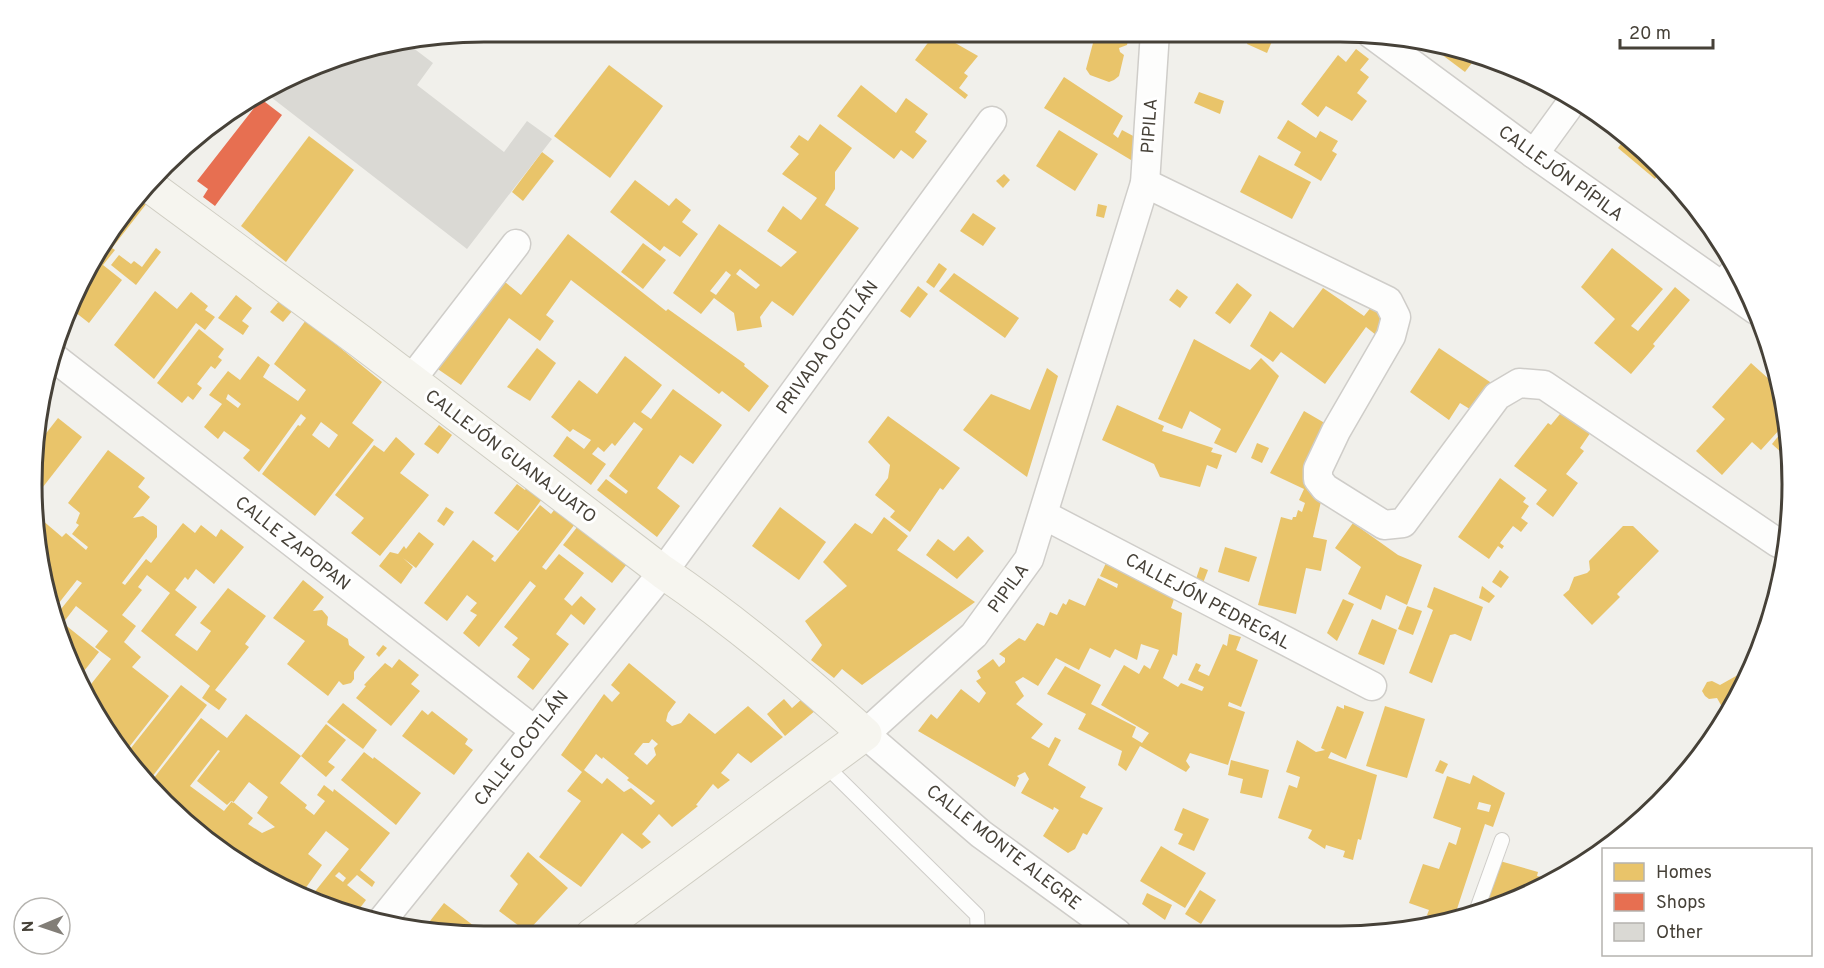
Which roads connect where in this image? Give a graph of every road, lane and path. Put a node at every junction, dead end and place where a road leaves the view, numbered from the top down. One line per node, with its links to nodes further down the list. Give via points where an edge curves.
1 (1154, 42): 6 (street, PIPILA)
2 (1386, 45): 5 (street, CALLEJÓN PÍPILA)
3 (1569, 106): 5 (street)
4 (992, 122): 14 (street, PRIVADA OCOTLÁN)
5 (1534, 154): 9 (street, CALLEJÓN PÍPILA)
6 (1145, 183): 12 (street, PIPILA); 13 (street, via 1388,301 1396,317 1391,336 1318,469 1318,479 1325,488 1384,525 1403,523 1497,396 1519,383 1544,384)
7 (155, 189): 11 (main road, CALLEJÓN GUANAJUATO)
8 (516, 244): 11 (street)
9 (1725, 272)
10 (59, 362): 16 (street, CALLE ZAPOPAN)
11 (411, 380): 14 (main road, CALLEJÓN GUANAJUATO)
12 (1044, 515): 15 (street, CALLEJÓN PEDREGAL); 17 (street, PIPILA, via 1029,559 974,635)
13 (1778, 543)
14 (663, 572): 16 (street, CALLE OCOTLÁN); 17 (main road, CALLEJÓN GUANAJUATO, via 782,661)
15 (1372, 687)
16 (534, 730): 21 (street, CALLE OCOTLÁN)
17 (865, 734): 18 (main road, PIPILA); 24 (street, CALLE MONTE ALEGRE, via 981,834)
18 (824, 764): 22 (main road, PIPILA); 23 (lane, via 977,915)
19 (1502, 840): 20 (lane)
20 (1479, 904)
21 (386, 915)
22 (604, 926)
23 (978, 926)
24 (1107, 926)

